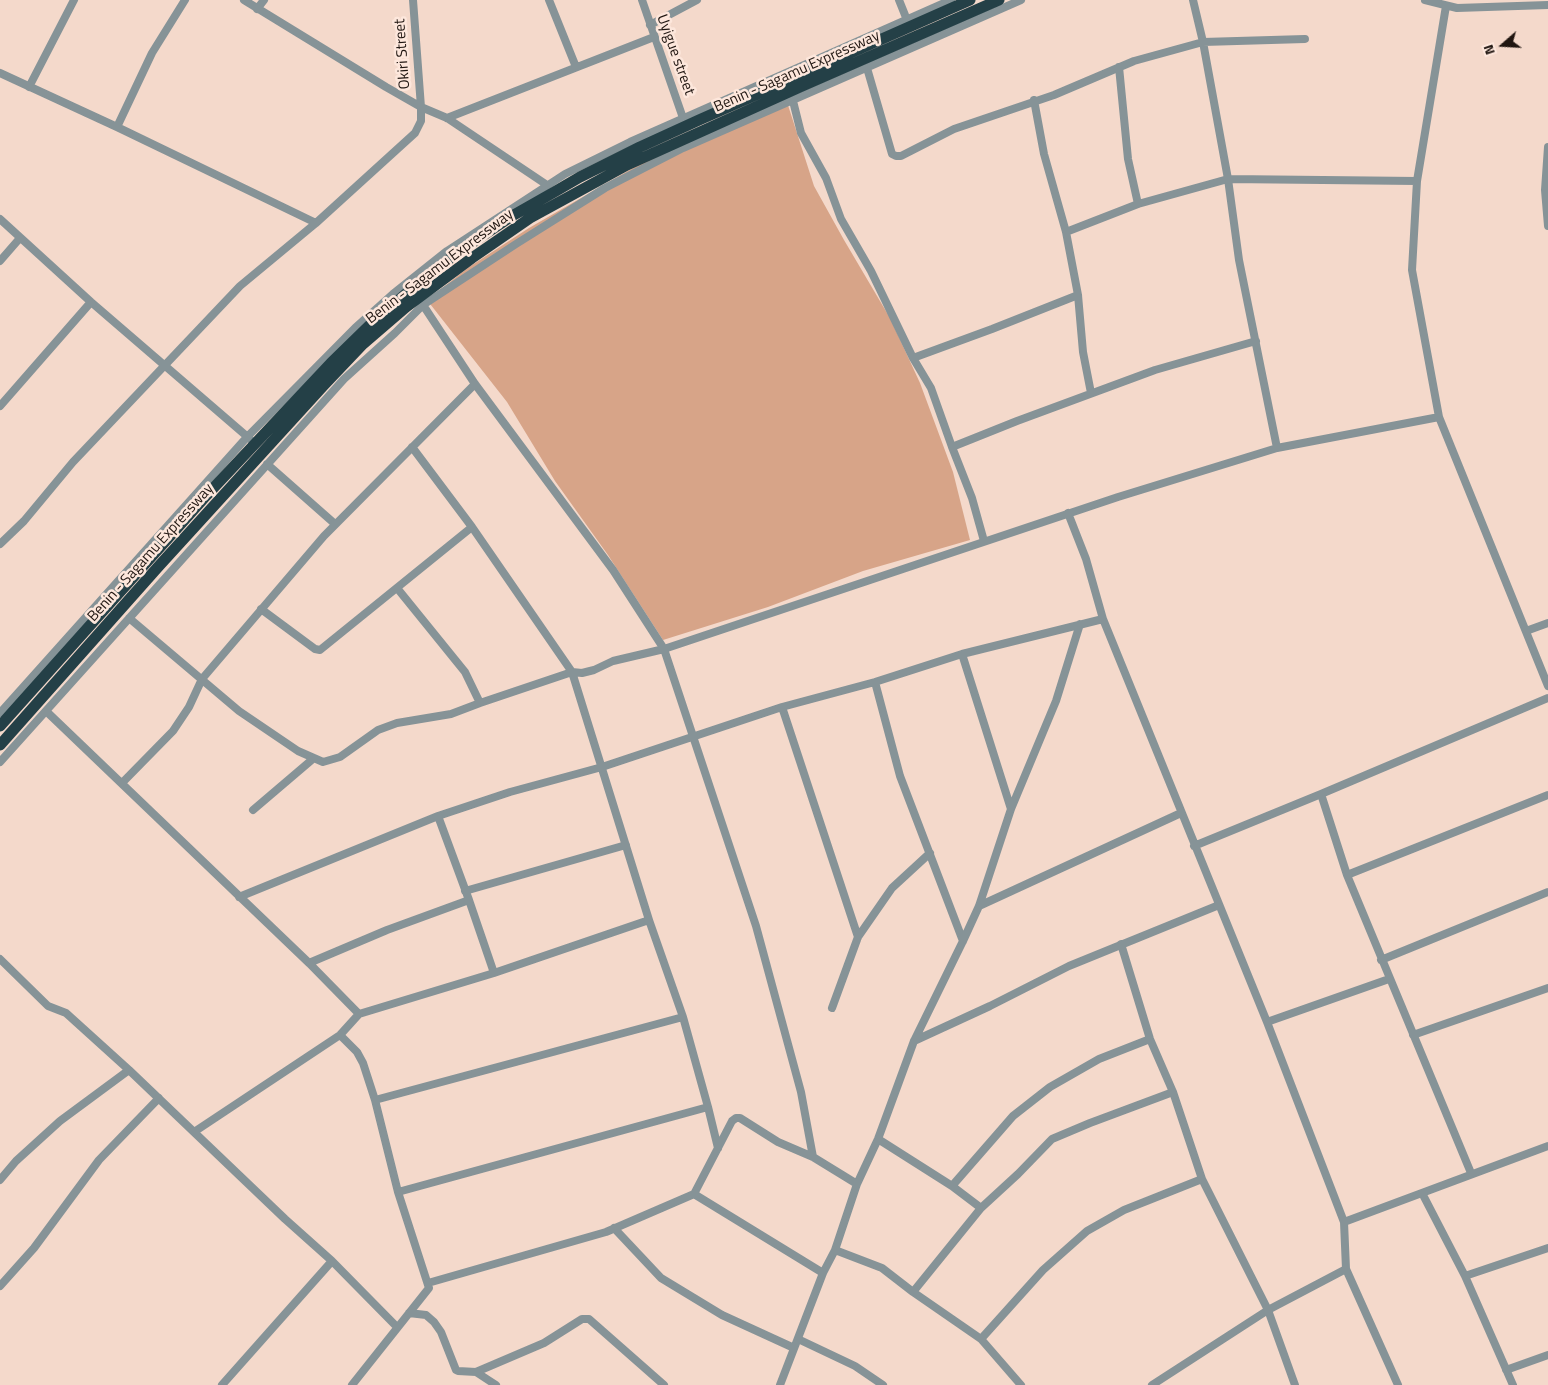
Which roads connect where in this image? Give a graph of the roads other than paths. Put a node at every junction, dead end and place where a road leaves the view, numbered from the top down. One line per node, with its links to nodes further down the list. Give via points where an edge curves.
1 (74, 0): 30 (street)
2 (185, 0): 36 (street, via 152,53)
3 (244, 0): 20 (street)
4 (264, 0): 20 (street)
5 (413, 0): 33 (street, Okiri Street)
6 (549, 0): 26 (street)
7 (642, 0): 22 (street, Uyigue street)
8 (697, 0): 22 (street)
9 (899, 0): 21 (street)
10 (951, 0): 21 (street)
11 (970, 0): 54 (highway, via 631,151 512,216 450,259 372,323)
12 (999, 0): 54 (highway, Benin - Sagamu Expressway, via 627,165 530,218 406,307)
13 (1021, 0): 28 (street)
14 (1194, 0): 25 (street)
15 (1425, 0): 17 (street)
16 (1460, 0): 19 (street)
17 (1446, 6): 19 (street); 39 (street)
18 (1548, 6): 19 (street)
19 (1457, 8)
20 (257, 9): 33 (street)
21 (907, 20): 35 (street)
22 (650, 25): 23 (street, Uyigue street)
23 (654, 37): 26 (street); 35 (street, Uyigue street)
24 (1305, 38): 25 (street)
25 (1203, 42): 27 (street); 38 (street)
26 (576, 67): 34 (street)
27 (1119, 67): 31 (street, via 1054,95); 41 (street, via 1128,160)
28 (867, 68): 31 (street, via 892,154 896,156 954,129); 32 (street)
29 (0, 73): 30 (street)
30 (29, 87): 36 (street)
31 (1034, 100): 45 (street, via 1044,154)
32 (793, 101): 50 (street, via 683,148 605,188); 52 (street, via 801,133 826,178 841,219 871,271)
33 (421, 107): 34 (street); 43 (street, Okiri Street, via 421,121 416,133)
34 (448, 118): 40 (street)
35 (684, 118): 40 (street)
36 (117, 127): 43 (street)
37 (1548, 147): 44 (street, via 1545,190)
38 (1228, 178): 39 (street); 41 (street); 51 (street, via 1239,260)
39 (1417, 181): 58 (street, via 1412,270)
40 (547, 185): 59 (street, via 447,251 393,294 331,351)
41 (1138, 204): 45 (street)
42 (0, 219): 46 (street)
43 (316, 223): 53 (street, Okiri Street, via 240,286)
44 (1548, 226)
45 (1066, 232): 48 (street)
46 (20, 238): 47 (street); 49 (street)
47 (0, 262)
48 (1078, 295): 52 (street); 56 (street, via 1083,352)
49 (91, 302): 53 (street); 57 (street)
50 (423, 305): 55 (street); 63 (street, via 344,380)
51 (1256, 341): 56 (street, via 1155,370); 62 (street)
52 (913, 358): 61 (street, via 931,388)
53 (165, 365): 59 (street); 68 (street, Okiri Street)
54 (320, 381): 59 (highway); 91 (highway, Benin - Sagamu Expressway)
55 (475, 384): 60 (street); 76 (street, via 613,570)
56 (1091, 393): 61 (street)
57 (0, 406)
58 (1439, 417): 62 (street); 75 (street)
59 (251, 440): 85 (street); 89 (highway, via 204,498)
60 (412, 447): 65 (street); 66 (street)
61 (952, 447): 67 (street)
62 (1277, 448): 64 (street)
63 (267, 464): 65 (street); 71 (street)
64 (1068, 513): 67 (street); 72 (street, via 1086,559)
65 (335, 524): 70 (street)
66 (472, 527): 69 (street); 78 (street)
67 (984, 541): 76 (street)
68 (0, 544)
69 (397, 588): 70 (street, via 320,650); 84 (street, via 465,672)
70 (261, 609): 79 (street)
71 (129, 618): 79 (street); 87 (street)
72 (1103, 619): 74 (street); 100 (street)
73 (1548, 623): 75 (street)
74 (1080, 624): 77 (street); 98 (street, via 1056,701)
75 (1526, 631): 81 (street)
76 (664, 649): 78 (street, via 612,661 582,674); 90 (street)
77 (962, 654): 80 (street); 98 (street)
78 (572, 672): 84 (street); 94 (street)
79 (202, 679): 92 (street, via 239,710 298,751); 95 (street, via 174,731)
80 (875, 682): 86 (street); 104 (street, via 900,776)
81 (1548, 686)
82 (1548, 698): 96 (street)
83 (0, 699): 85 (street)
84 (480, 703): 92 (street, via 451,714 397,723 378,730 340,757 323,762)
85 (6, 706): 88 (street)
86 (782, 707): 90 (street); 113 (street)
87 (46, 710): 93 (street); 95 (street)
88 (0, 713)
89 (0, 726)
90 (692, 736): 94 (street); 139 (street, via 756,926 801,1092)
91 (0, 745)
92 (314, 758): 99 (street)
93 (0, 762)
94 (602, 766): 101 (street); 102 (street)
95 (122, 783): 108 (street)
96 (1321, 794): 103 (street); 105 (street)
97 (1548, 795): 105 (street)
98 (1011, 809): 111 (street)
99 (253, 810)
100 (1181, 813): 103 (street); 111 (street)
101 (438, 816): 106 (street); 108 (street)
102 (626, 845): 106 (street); 112 (street)
103 (1194, 846): 110 (street)
104 (930, 853): 113 (street, via 892,888); 114 (street)
105 (1346, 875): 117 (street)
106 (465, 891): 109 (street)
107 (1548, 892): 117 (street)
108 (239, 897): 118 (street)
109 (469, 900): 118 (street, via 387,930); 119 (street)
110 (1219, 904): 115 (street); 125 (street)
111 (979, 906): 114 (street)
112 (649, 920): 119 (street); 124 (street)
113 (858, 937): 122 (street)
114 (963, 941): 129 (street)
115 (1122, 944): 128 (street); 129 (street)
116 (0, 960): 130 (street, via 48,1006 66,1013)
117 (1381, 960): 120 (street)
118 (309, 964): 123 (street)
119 (494, 973): 123 (street)
120 (1389, 979): 125 (street); 127 (street)
121 (1548, 988): 127 (street)
122 (832, 1008)
123 (359, 1014): 126 (street)
124 (683, 1017): 133 (street); 134 (street)
125 (1267, 1022): 149 (street)
126 (340, 1035): 133 (street, via 363,1063); 135 (street)
127 (1413, 1035): 140 (street)
128 (1150, 1039): 131 (street); 144 (street, via 1099,1059 1050,1087 1013,1116)
129 (914, 1041): 136 (street)
130 (129, 1070): 132 (street); 142 (street, via 60,1121)
131 (1173, 1092): 141 (street); 148 (street, via 1052,1139)
132 (159, 1098): 135 (street); 158 (street, via 100,1160 34,1248)
133 (375, 1100): 145 (street)
134 (708, 1107): 138 (street); 145 (street)
135 (194, 1132): 153 (street)
136 (878, 1139): 143 (street); 144 (street)
137 (1548, 1146): 140 (street)
138 (718, 1148): 139 (street, via 732,1120 740,1118 778,1142); 147 (street)
139 (812, 1157): 143 (street)
140 (1471, 1173): 146 (street)
141 (1202, 1179): 160 (street); 164 (street, via 1124,1210 1088,1231 1043,1270)
142 (0, 1180)
143 (857, 1184): 152 (street)
144 (952, 1186): 148 (street)
145 (398, 1192): 157 (street)
146 (1422, 1193): 149 (street); 156 (street)
147 (694, 1194): 150 (street); 155 (street)
148 (981, 1208): 159 (street)
149 (1344, 1222): 154 (street)
150 (614, 1228): 157 (street); 165 (street, via 661,1278 722,1315)
151 (1548, 1248): 156 (street)
152 (835, 1250): 155 (street); 159 (street, via 882,1268)
153 (332, 1261): 162 (street); 169 (street)
154 (1346, 1269): 160 (street); 178 (street)
155 (823, 1273): 163 (street)
156 (1465, 1276): 167 (street)
157 (428, 1283): 161 (street, via 425,1294)
158 (0, 1286)
159 (913, 1292): 164 (street)
160 (1268, 1310): 176 (street); 177 (street)
161 (409, 1313): 162 (street); 168 (street, via 426,1315 434,1322 457,1371)
162 (397, 1327): 170 (street)
163 (798, 1339): 165 (street); 174 (street, via 855,1366)
164 (981, 1339): 175 (street)
165 (794, 1348): 173 (street)
166 (1548, 1355): 167 (street)
167 (1506, 1370): 179 (street)
168 (476, 1372): 171 (street); 172 (street, via 544,1343 582,1319 589,1319)
169 (222, 1385)
170 (352, 1385)
171 (496, 1385)
172 (664, 1385)
173 (780, 1385)
174 (882, 1385)
175 (1021, 1385)
176 (1152, 1385)
177 (1295, 1385)
178 (1398, 1385)
179 (1513, 1385)

